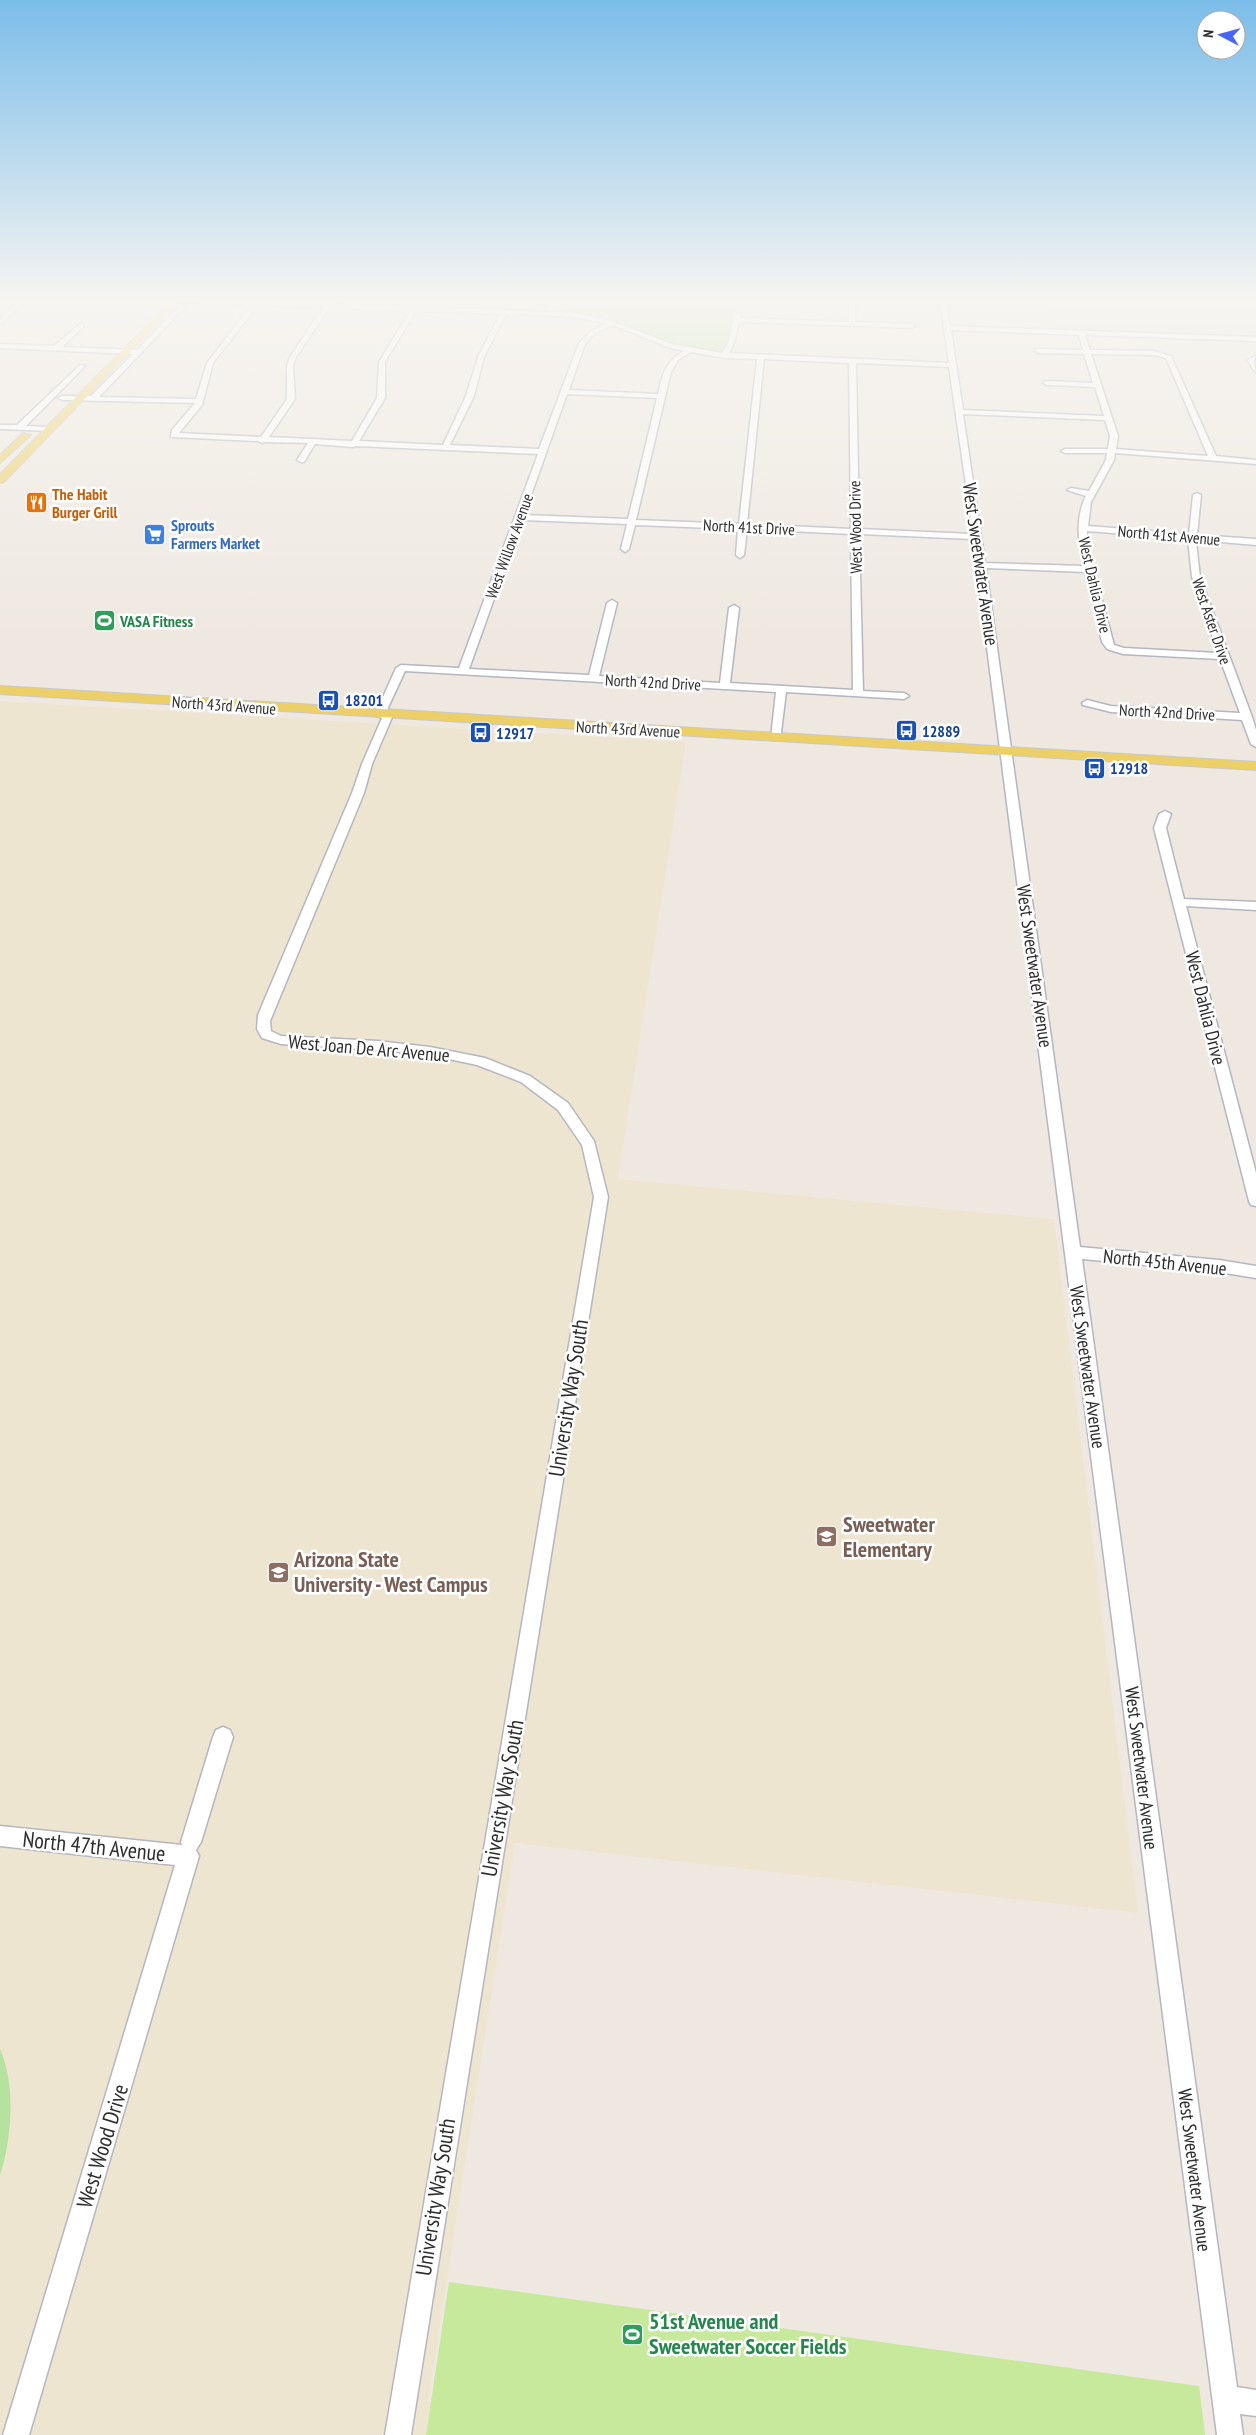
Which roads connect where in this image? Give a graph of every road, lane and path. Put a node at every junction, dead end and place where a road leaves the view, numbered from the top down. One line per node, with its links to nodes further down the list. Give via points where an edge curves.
1 (35, 414): 18 (street)
2 (46, 414): 19 (main road)
3 (64, 414): 20 (main road)
4 (190, 414): 21 (street, via 174,435)
5 (281, 414): 21 (street)
6 (371, 414): 23 (street)
7 (462, 414): 24 (street)
8 (556, 414): 27 (street, West Willow Avenue)
9 (656, 414): 37 (street)
10 (756, 414): 38 (street)
11 (853, 414): 40 (street, West Wood Drive)
12 (958, 414): 41 (street, West Sweetwater Avenue)
13 (999, 414): 16 (street)
14 (1108, 414): 16 (street, West Dahlia Drive)
15 (1194, 414): 28 (street)
16 (1109, 418): 25 (street, West Dahlia Drive, via 1114,436)
17 (0, 427): 18 (street)
18 (20, 428): 19 (street)
19 (32, 428): 20 (street); 29 (main road)
20 (49, 429): 32 (main road)
21 (262, 441): 22 (street)
22 (312, 443): 23 (street); 30 (street)
23 (353, 445): 24 (street)
24 (445, 448): 27 (street)
25 (1113, 450): 26 (street); 28 (street); 34 (street, West Dahlia Drive)
26 (1065, 451)
27 (543, 452): 36 (street, West Willow Avenue)
28 (1213, 458): 31 (street)
29 (0, 460)
30 (301, 460)
31 (1256, 462)
32 (0, 480)
33 (1071, 490): 34 (street)
34 (1091, 494): 39 (street, West Dahlia Drive)
35 (1197, 495): 42 (street, West Aster Drive)
36 (520, 517): 37 (street, North 41st Drive); 52 (street, West Willow Avenue)
37 (631, 522): 38 (street, North 41st Drive); 44 (street)
38 (743, 527): 40 (street, North 41st Drive); 45 (street)
39 (1082, 528): 42 (street, North 41st Avenue); 47 (street, West Dahlia Drive)
40 (855, 532): 41 (street, North 41st Drive); 57 (street, West Wood Drive)
41 (977, 537): 46 (street, West Sweetwater Avenue)
42 (1192, 537): 43 (street, North 41st Avenue); 50 (street, West Aster Drive, via 1196,577)
43 (1256, 542)
44 (625, 549)
45 (740, 555)
46 (981, 565): 47 (street); 64 (street, West Sweetwater Avenue)
47 (1089, 569): 50 (street, West Dahlia Drive, via 1110,647 1124,651)
48 (612, 602): 53 (street)
49 (734, 608): 54 (street)
50 (1224, 656): 61 (street, West Aster Drive)
51 (401, 668): 52 (street, North 42nd Drive); 60 (street, West Joan De Arc Avenue)
52 (463, 671): 53 (street, North 42nd Drive)
53 (593, 679): 54 (street, North 42nd Drive)
54 (725, 686): 55 (street, North 42nd Drive)
55 (781, 689): 57 (street, North 42nd Drive); 62 (street)
56 (0, 690): 60 (main road, North 43rd Avenue)
57 (858, 694): 58 (street, North 42nd Drive)
58 (904, 696)
59 (1087, 703): 61 (street, North 42nd Drive, via 1111,709)
60 (384, 715): 62 (main road, North 43rd Avenue); 69 (street, West Joan De Arc Avenue, via 358,793 265,1015 263,1031 271,1038 281,1040 426,1050 464,1056 507,1070 527,1079 558,1102 581,1130)
61 (1247, 717): 63 (street, West Aster Drive)
62 (776, 738): 64 (main road, North 43rd Avenue)
63 (1256, 744)
64 (1007, 752): 65 (main road, North 43rd Avenue); 71 (street, West Sweetwater Avenue)
65 (1256, 766)
66 (1165, 814): 67 (street, West Dahlia Drive, via 1160,828)
67 (1179, 902): 68 (street); 70 (street, West Dahlia Drive)
68 (1256, 906)
69 (596, 1161): 79 (street, University Way South, via 601,1197 598,1217)
70 (1256, 1202)
71 (1073, 1252): 72 (street, North 45th Avenue); 76 (street, West Sweetwater Avenue)
72 (1256, 1272)
73 (223, 1738): 75 (street, West Wood Drive)
74 (0, 1836): 75 (street, North 47th Avenue)
75 (190, 1849): 78 (street, West Wood Drive)
76 (1225, 2399): 77 (street); 80 (street, West Sweetwater Avenue)
77 (1256, 2403)
78 (16, 2435)
79 (398, 2435)
80 (1230, 2435)

